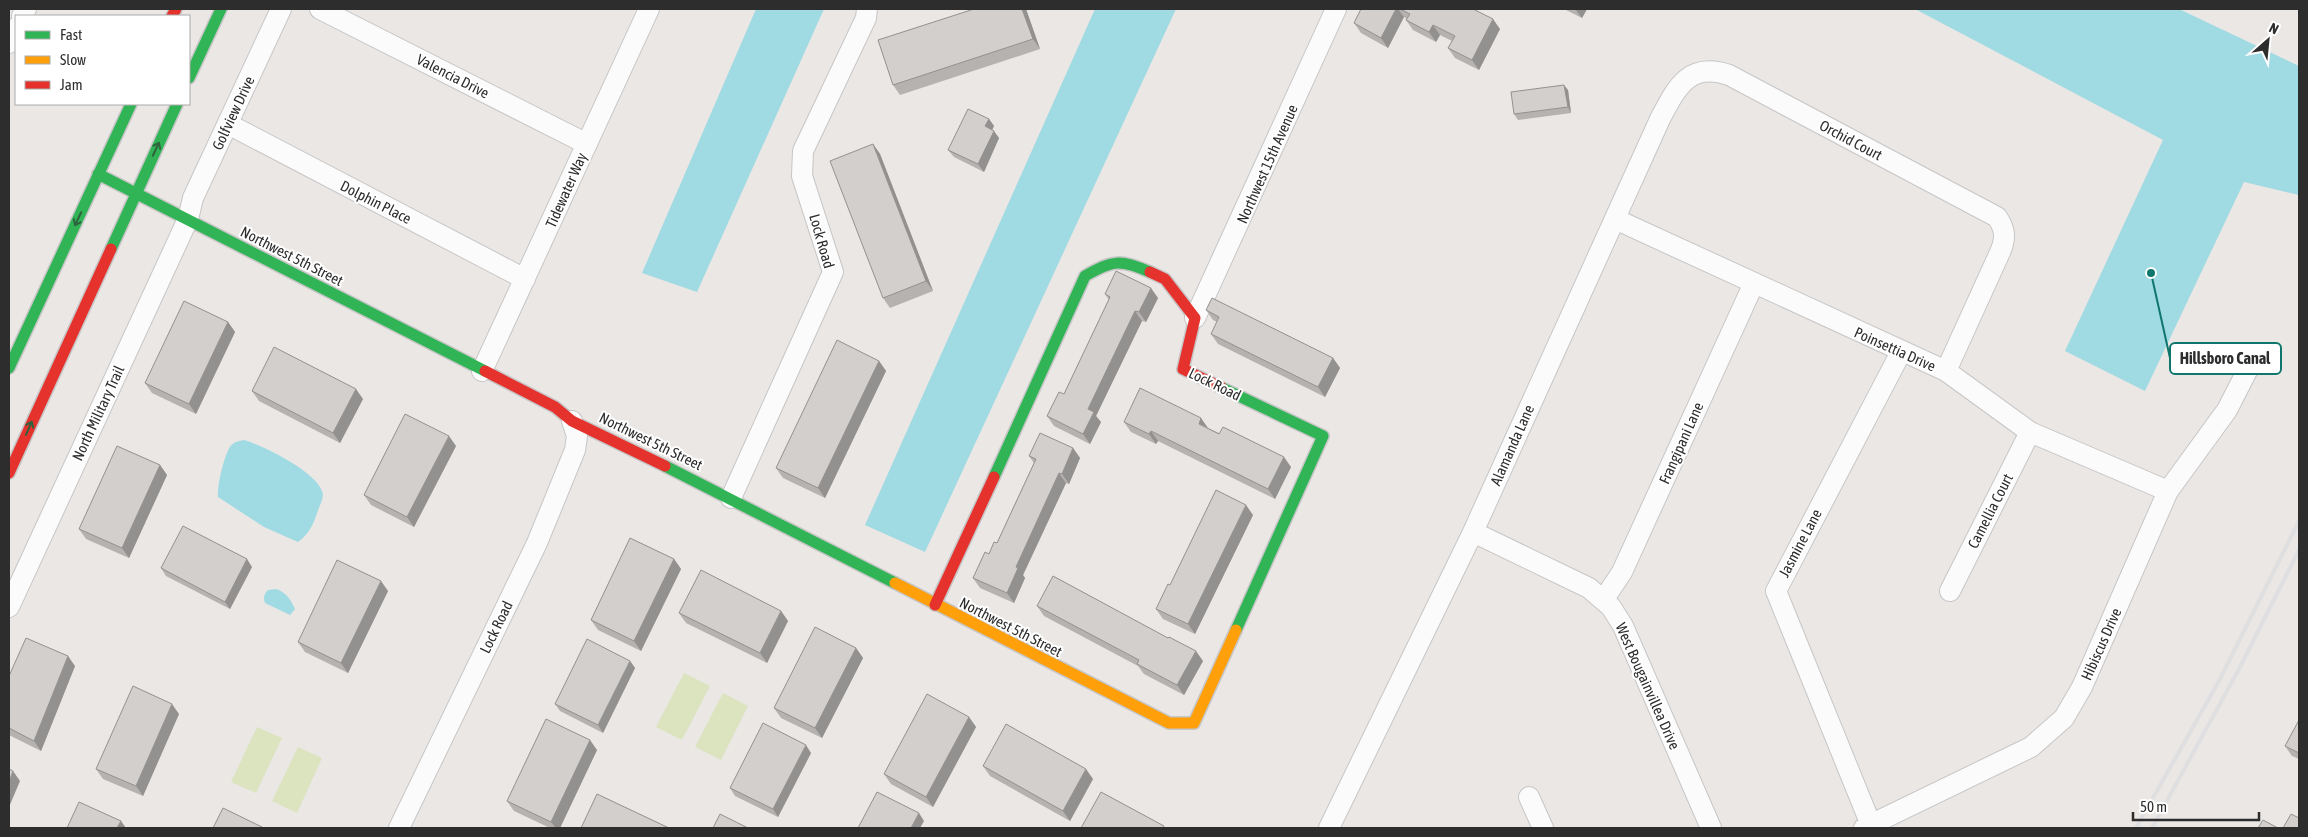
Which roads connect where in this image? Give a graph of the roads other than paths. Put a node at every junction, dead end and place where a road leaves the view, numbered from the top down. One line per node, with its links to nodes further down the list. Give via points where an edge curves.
1 (220, 9): 10 (street)
2 (281, 9): 13 (street, Golfview Drive)
3 (320, 9): 14 (street, Valencia Drive)
4 (867, 9): 31 (street, Lock Road, via 866,18 803,151 802,176 833,272)
5 (1336, 9): 21 (street, Northwest 15th Avenue)
6 (647, 10): 14 (street, Tidewater Way)
7 (15, 30): 8 (street)
8 (9, 43)
9 (1703, 71): 18 (street, Alamanda Lane, via 1693,74 1675,91); 26 (street, Orchid Court, via 1729,75 1997,217 2003,226 2005,239)
10 (190, 76)
11 (131, 105): 15 (street)
12 (177, 105): 16 (street, one-way to 12)
13 (228, 124): 17 (street, Golfview Drive, via 193,198); 19 (street, Dolphin Place)
14 (586, 144): 19 (street, Tidewater Way)
15 (98, 174): 16 (street, Northwest 5th Street); 23 (street, one-way to 23)
16 (135, 194): 17 (street, Northwest 5th Street); 29 (street, one-way to 16)
17 (188, 219): 25 (street, Northwest 5th Street); 36 (street, North Military Trail)
18 (1614, 219): 20 (street, Poinsettia Drive); 32 (street, Alamanda Lane)
19 (525, 278): 25 (street, Tidewater Way)
20 (1754, 283): 22 (street, Poinsettia Drive); 34 (street, Frangipani Lane, via 1622,572)
21 (1195, 318): 35 (street, via 1165,279 1132,264 1108,263 1085,276); 37 (street, Lock Road, via 1183,368 1323,436)
22 (1901, 352): 26 (street, Poinsettia Drive); 39 (street, Jasmine Lane, via 1776,591)
23 (9, 368)
24 (2248, 370): 30 (street, Hibiscus Drive, via 2227,410)
25 (482, 371): 27 (street, Northwest 5th Street, via 555,407)
26 (1946, 371): 28 (street, Poinsettia Drive)
27 (572, 421): 31 (street, Northwest 5th Street); 40 (street, Lock Road, via 577,436 575,450 537,543)
28 (2030, 432): 30 (street, Poinsettia Drive); 33 (street, Camellia Court)
29 (9, 473)
30 (2168, 491): 39 (street, Hibiscus Drive, via 2082,687 2064,718 2031,747)
31 (731, 498): 35 (street, Northwest 5th Street)
32 (1473, 532): 34 (street, West Bougainvillea Drive, via 1589,588); 41 (street, Alamanda Lane)
33 (1950, 591)
34 (1604, 599): 43 (street, West Bougainvillea Drive, via 1622,626)
35 (935, 605): 37 (street, Northwest 5th Street, via 1169,723)
36 (9, 607)
37 (1194, 723)
38 (1529, 797): 42 (street)
39 (1868, 827)
40 (399, 828)
41 (1329, 828)
42 (1543, 828)
43 (1711, 828)

